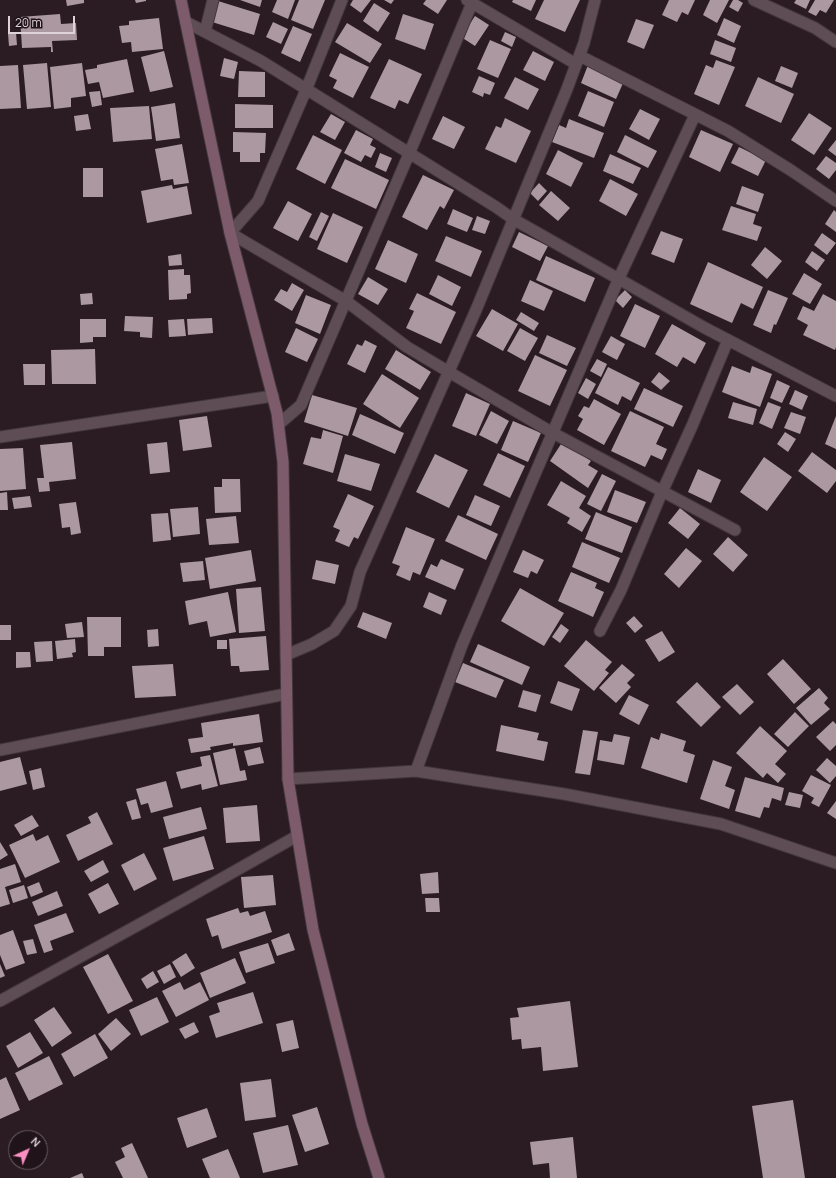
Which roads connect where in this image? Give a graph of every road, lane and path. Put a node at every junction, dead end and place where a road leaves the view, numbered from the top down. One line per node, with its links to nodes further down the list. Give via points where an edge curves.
1 (181, 0): 7 (main road)
2 (213, 0): 8 (street)
3 (342, 0): 11 (street)
4 (595, 0): 10 (street)
5 (754, 0): 9 (street, via 816,28)
6 (469, 2): 10 (street); 13 (street)
7 (186, 22): 8 (street); 16 (main road)
8 (205, 32): 11 (street, via 260,61)
9 (836, 42)
10 (578, 60): 12 (street); 15 (street)
11 (306, 90): 13 (street); 16 (street, via 258,201)
12 (695, 115): 14 (street, via 728,131 780,163); 17 (street)
13 (409, 154): 15 (street); 18 (street)
14 (836, 202)
15 (513, 219): 17 (street); 20 (street)
16 (230, 233): 18 (street); 21 (main road)
17 (619, 278): 19 (street); 24 (street)
18 (346, 301): 20 (street, via 407,347); 23 (street, via 301,405)
19 (728, 340): 22 (street); 26 (street)
20 (449, 372): 24 (street); 29 (street, via 360,572 351,606 334,631)
21 (273, 396): 23 (main road); 25 (street)
22 (836, 396)
23 (279, 424): 29 (main road, via 283,462)
24 (553, 433): 26 (street); 32 (street, via 462,646)
25 (0, 437)
26 (662, 492): 27 (street); 28 (street, via 621,590)
27 (736, 530)
28 (600, 631)
29 (286, 655): 30 (main road)
30 (286, 694): 31 (street); 33 (main road)
31 (0, 750)
32 (416, 771): 33 (street); 35 (street, via 564,794 721,824)
33 (288, 779): 34 (main road)
34 (297, 836): 36 (street); 37 (main road, via 313,930 362,1124)
35 (836, 863)
36 (0, 1001)
37 (379, 1178)

